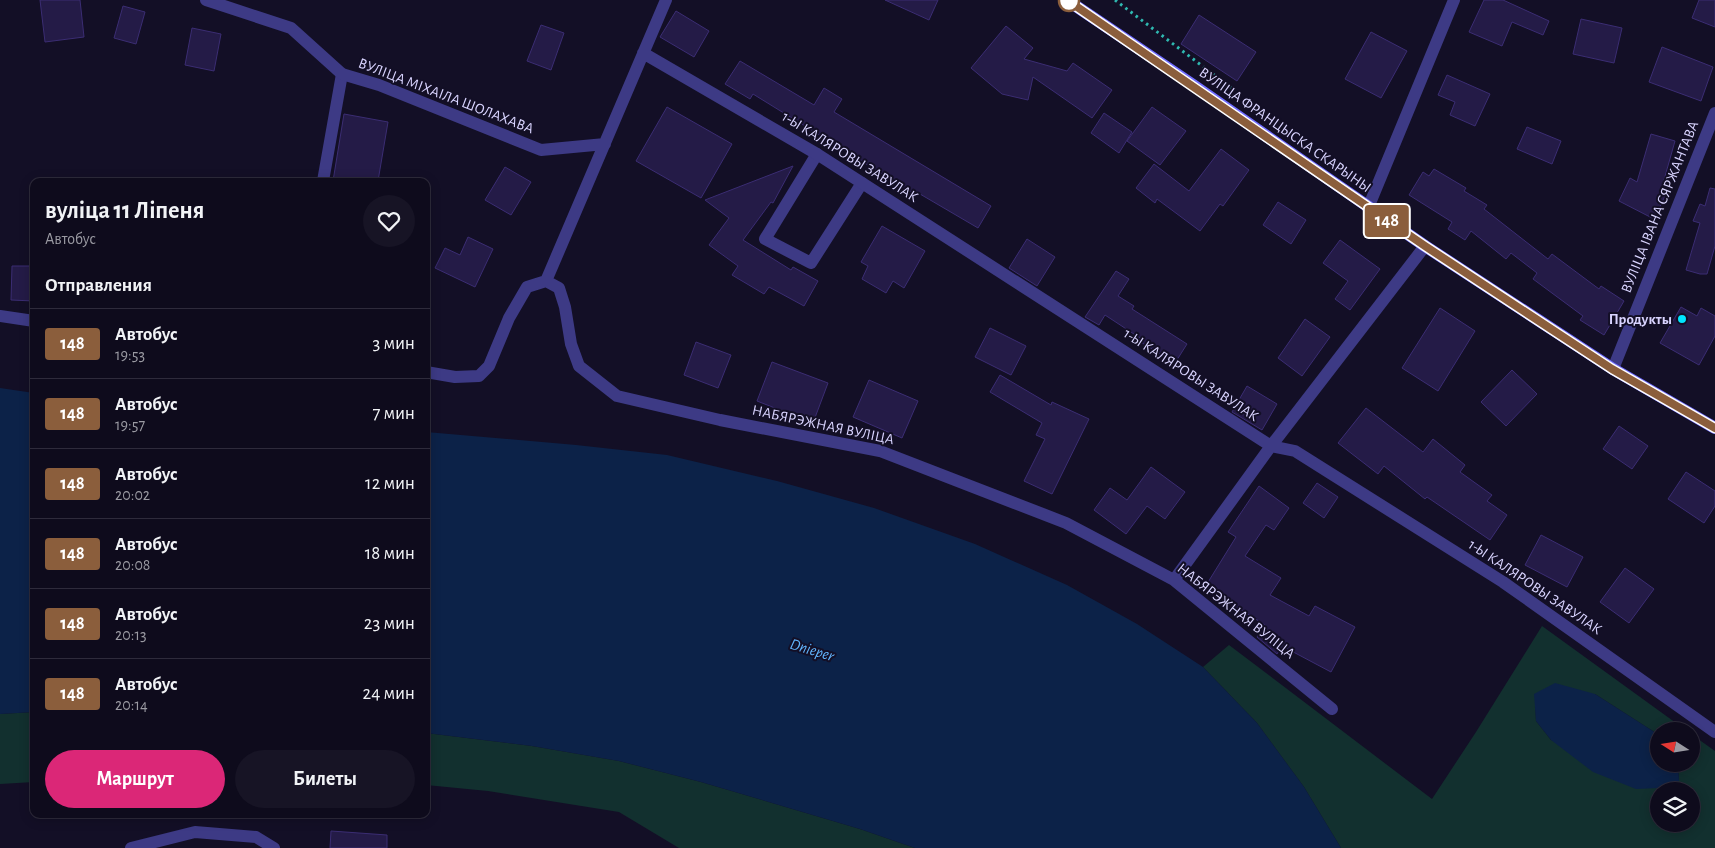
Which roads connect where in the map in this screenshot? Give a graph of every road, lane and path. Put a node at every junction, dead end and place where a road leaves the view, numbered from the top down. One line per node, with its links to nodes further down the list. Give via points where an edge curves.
1 (206, 0): 7 (street, ВУЛІЦА МІХАІЛА ШОЛАХАВА, via 291,28)
2 (666, 0): 6 (street)
3 (1067, 0): 14 (main road, ВУЛІЦА ФРАНЦЫСКА СКАРЫНЫ)
4 (1115, 0): 8 (path)
5 (1454, 0): 14 (street)
6 (643, 54): 10 (street); 11 (street, 1-Ы КАЛЯРОВЫ ЗАВУЛАК)
7 (342, 74): 10 (street, ВУЛІЦА МІХАІЛА ШОЛАХАВА, via 379,85 540,150); 12 (street)
8 (1236, 92)
9 (1715, 113): 19 (street, ВУЛІЦА ІВАНА СЯРЖАНТАВА)
10 (605, 144): 16 (street)
11 (817, 154): 13 (street, 1-Ы КАЛЯРОВЫ ЗАВУЛАК); 13 (street, via 765,239 811,263)
12 (324, 178)
13 (862, 183): 22 (street, 1-Ы КАЛЯРОВЫ ЗАВУЛАК)
14 (1368, 208): 15 (main road, ВУЛІЦА ФРАНЦЫСКА СКАРЫНЫ)
15 (1425, 246): 19 (main road, ВУЛІЦА ФРАНЦЫСКА СКАРЫНЫ); 22 (street)
16 (546, 281): 20 (street, via 527,287 509,318 489,366 479,376 455,377); 23 (street, НАБЯРЭЖНАЯ ВУЛІЦА, via 559,288 579,366 617,396 880,451 1066,523)
17 (0, 316): 18 (street)
18 (30, 320)
19 (1612, 369): 21 (main road, ВУЛІЦА ФРАНЦЫСКА СКАРЫНЫ)
20 (430, 373)
21 (1715, 428)
22 (1271, 446): 23 (street); 25 (street, 1-Ы КАЛЯРОВЫ ЗАВУЛАК, via 1295,451 1503,582)
23 (1174, 580): 24 (street, НАБЯРЭЖНАЯ ВУЛІЦА)
24 (1332, 709)
25 (1715, 732)
26 (131, 848): 27 (street, via 195,832 256,838)
27 (274, 848)

